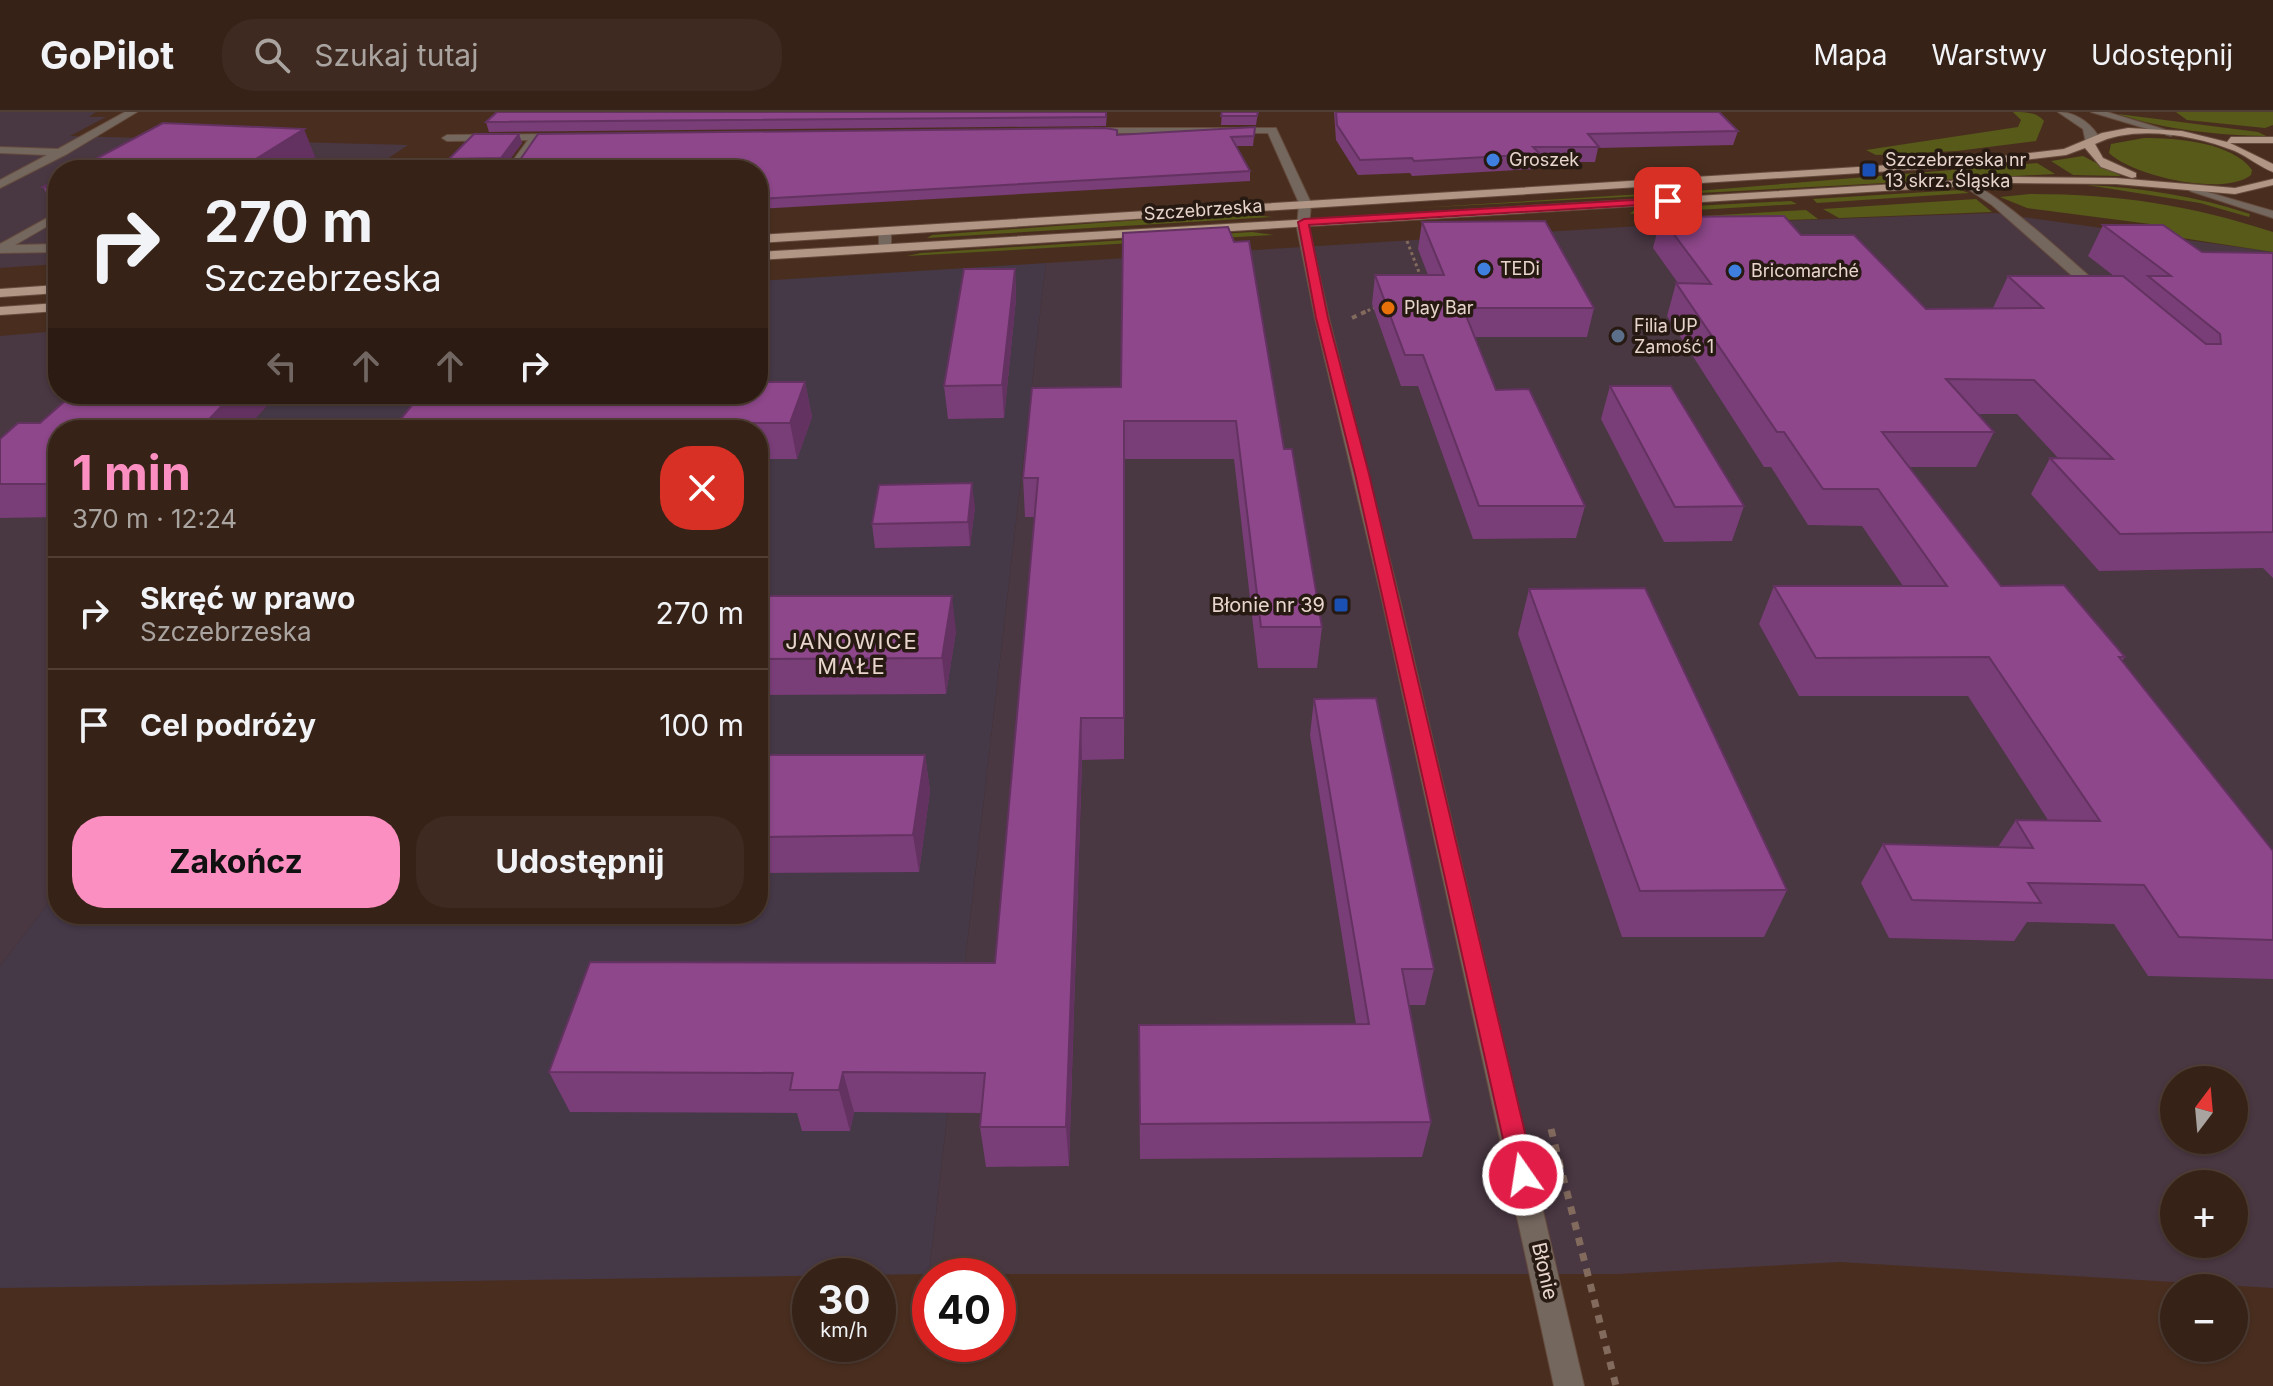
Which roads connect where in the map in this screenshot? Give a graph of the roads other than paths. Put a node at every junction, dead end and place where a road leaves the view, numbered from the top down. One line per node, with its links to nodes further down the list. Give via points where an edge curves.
1 (132, 112): 13 (street)
2 (2063, 112): 11 (street, via 2087,127 2092,134)
3 (2096, 112): 5 (street)
4 (1086, 131): 23 (street, Błonie, via 1272,130)
5 (2171, 133): 6 (main road, Szczebrzeska); 11 (main road, Szczebrzeska, via 2119,132)
6 (2191, 136): 10 (main road); 16 (main road, via 2245,151)
7 (536, 137): 8 (street); 9 (street); 14 (street)
8 (583, 137)
9 (447, 138)
10 (2273, 140)
11 (2089, 142): 21 (main road, via 2090,152 2107,165); 23 (main road, Szczebrzeska, via 2066,152 1999,161)
12 (0, 150): 13 (street)
13 (63, 152): 15 (street)
14 (519, 160)
15 (30, 169): 17 (street); 20 (street)
16 (2273, 169)
17 (48, 170)
18 (2273, 182): 22 (main road, via 2248,190)
19 (1966, 183): 21 (main road, Szczebrzeska, via 2069,180); 23 (main road, Szczebrzeska); 34 (street)
20 (0, 185)
21 (2178, 187): 22 (main road)
22 (2194, 189): 24 (street)
23 (1304, 213): 26 (main road, Szczebrzeska); 29 (main road, Szczebrzeska); 37 (street, Błonie, via 1322,318)
24 (2273, 215)
25 (48, 221): 30 (street)
26 (885, 232): 27 (main road, Szczebrzeska); 29 (street)
27 (768, 238)
28 (48, 248): 30 (street)
29 (885, 248): 31 (main road, Szczebrzeska)
30 (0, 249)
31 (768, 255)
32 (48, 290): 33 (main road)
33 (0, 293)
34 (2109, 301)
35 (48, 308): 36 (main road)
36 (0, 311)
37 (1569, 1386)

